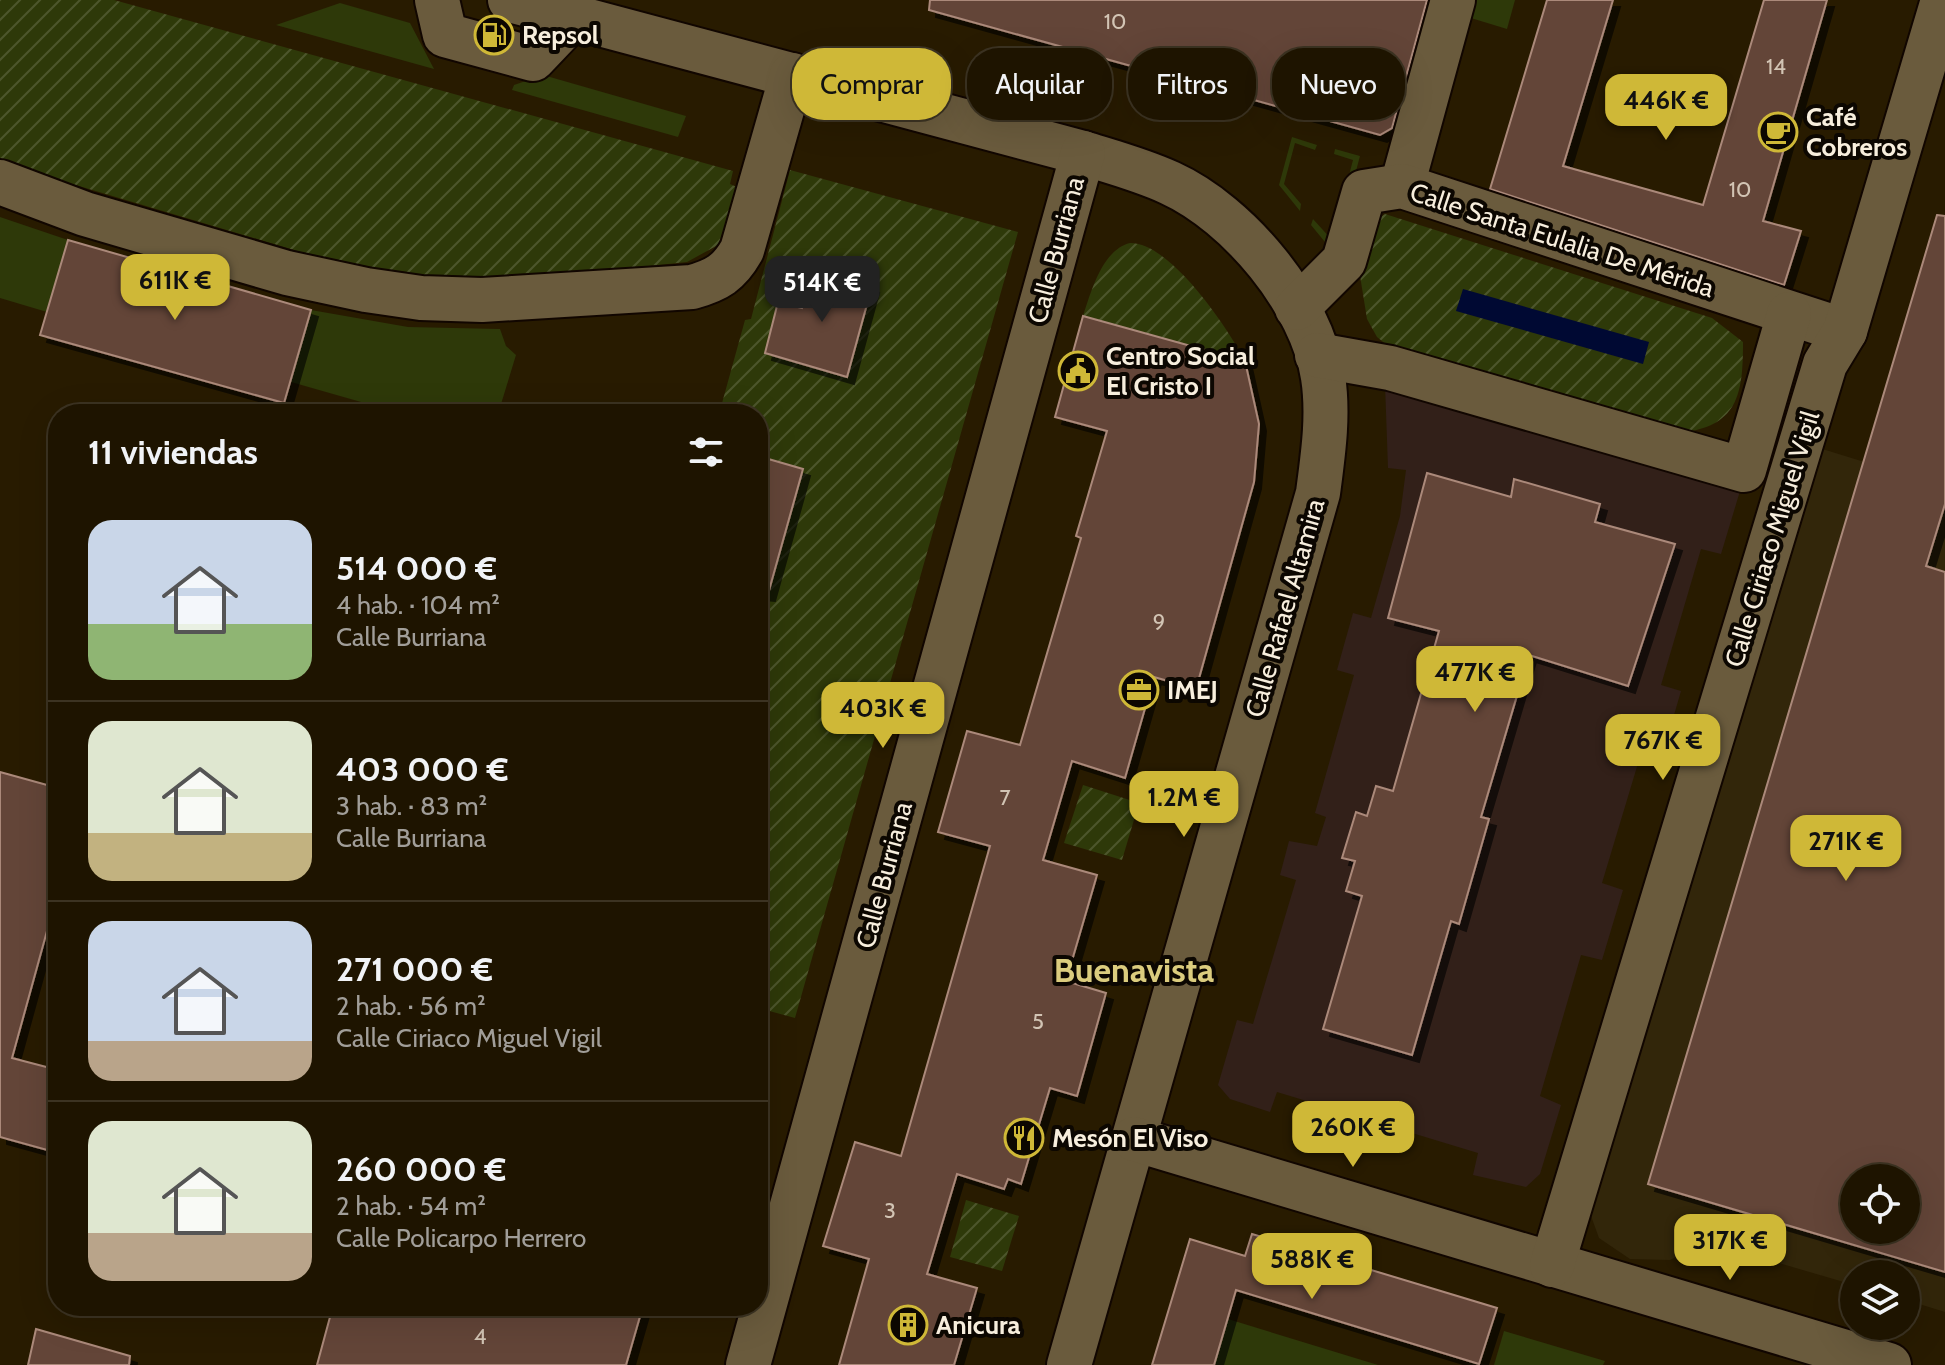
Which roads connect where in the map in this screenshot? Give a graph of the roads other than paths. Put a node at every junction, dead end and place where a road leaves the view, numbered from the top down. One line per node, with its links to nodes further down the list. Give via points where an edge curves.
1 (437, 0): 5 (street, via 445,35 533,59)
2 (510, 0): 5 (street, Calle Rafael Altamira)
3 (1453, 0): 10 (street, Calle Santa Eulalia De Mérida)
4 (1942, 13): 13 (street, Calle Ciriaco Miguel Vigil)
5 (573, 17): 6 (street, Calle Rafael Altamira)
6 (792, 75): 9 (street, via 742,250 721,277 692,287 482,300 366,290 287,273 85,214)
7 (951, 118): 8 (street, Calle Rafael Altamira)
8 (1083, 153): 11 (street, Calle Rafael Altamira, via 1172,183 1207,205 1273,269); 17 (street, Calle Burriana)
9 (0, 182)
10 (1402, 186): 11 (street, Calle Santa Eulalia De Mérida, via 1364,192 1344,261); 12 (street, Calle Santa Eulalia De Mérida)
11 (1297, 308): 14 (street, Calle Rafael Altamira)
12 (1789, 314): 13 (street, Calle Santa Eulalia De Mérida); 14 (street, via 1744,470 1390,368)
13 (1845, 331): 16 (street, Calle Ciriaco Miguel Vigil, via 1825,364)
14 (1317, 355): 15 (street, Calle Rafael Altamira, via 1325,437 1318,493)
15 (1134, 1139): 16 (street); 21 (street, Calle Rafael Altamira)
16 (1552, 1265): 19 (street)
17 (768, 1293)
18 (762, 1316): 20 (street, Calle Burriana)
19 (1881, 1364)
20 (748, 1365)
21 (1069, 1365)

